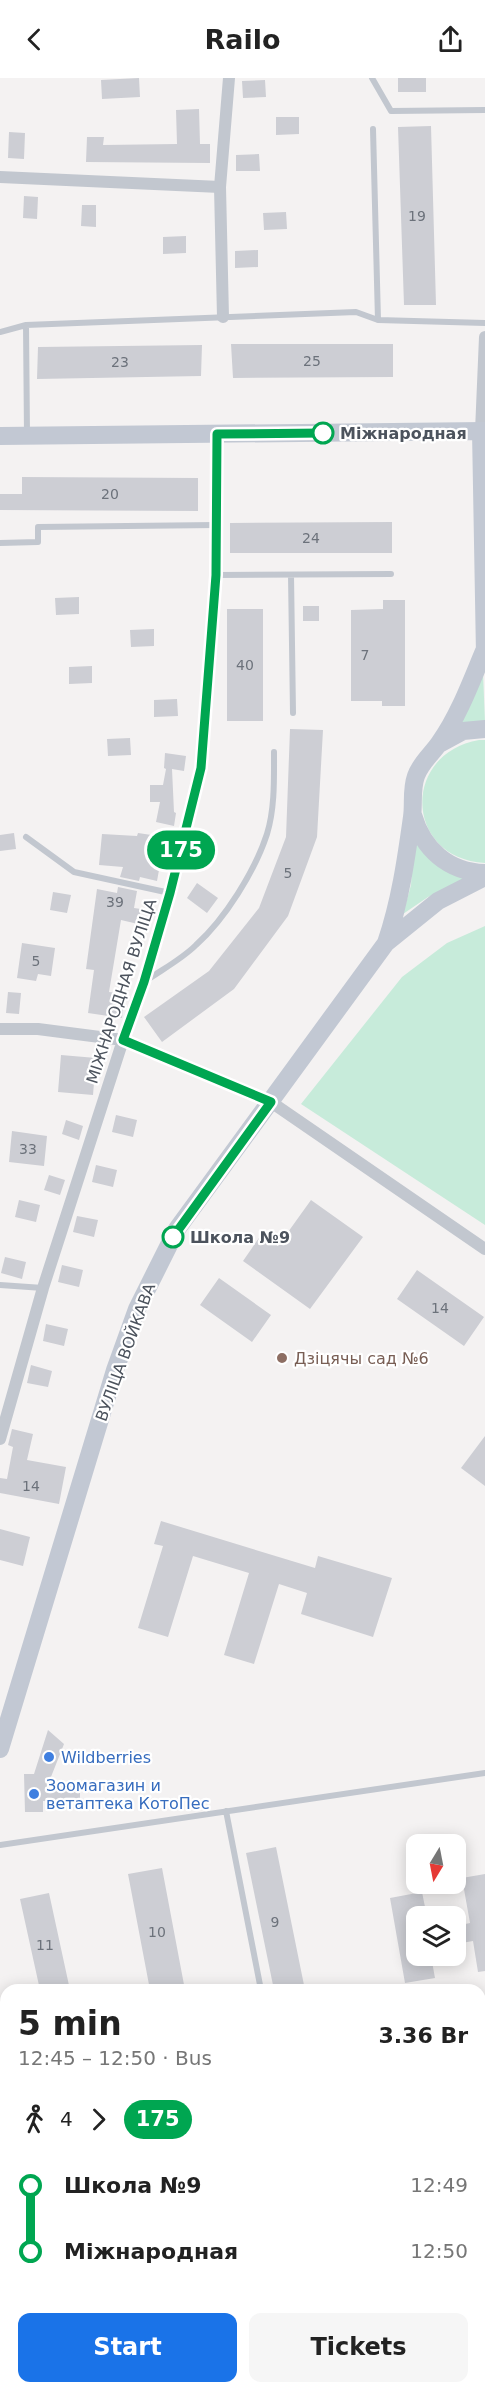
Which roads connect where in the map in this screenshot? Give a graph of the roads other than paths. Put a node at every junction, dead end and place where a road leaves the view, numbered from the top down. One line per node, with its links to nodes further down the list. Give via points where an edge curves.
1 (229, 78): 6 (street)
2 (372, 78): 3 (lane, via 391,111)
3 (485, 110)
4 (373, 129): 8 (lane)
5 (0, 177): 6 (street)
6 (220, 187): 7 (street)
7 (223, 317): 8 (lane, via 356,312); 10 (lane)
8 (378, 320): 9 (lane)
9 (485, 323)
10 (26, 325): 11 (lane); 15 (lane)
11 (0, 332)
12 (485, 337): 13 (street, ВУЛІЦА ВОЙКАВА)
13 (483, 431): 14 (main road); 22 (main road, ВУЛІЦА ВОЙКАВА)
14 (217, 434): 15 (main road); 17 (street, МІЖНАРОДНАЯ ВУЛІЦА)
15 (27, 435): 16 (main road)
16 (0, 436)
17 (216, 525): 18 (lane, via 38,527 38,542); 20 (street, МІЖНАРОДНАЯ ВУЛІЦА)
18 (0, 543)
19 (391, 574): 21 (lane)
20 (216, 575): 21 (lane); 30 (street, МІЖНАРОДНАЯ ВУЛІЦА, via 201,768)
21 (291, 575): 23 (lane)
22 (484, 653): 25 (main road, ВУЛІЦА ВОЙКАВА)
23 (292, 713)
24 (485, 729): 25 (main road, ВУЛІЦА ВОЙКАВА, via 463,731)
25 (439, 744): 27 (main road, ВУЛІЦА ВОЙКАВА, via 416,775)
26 (274, 752): 32 (lane, via 267,833 247,878 196,945)
27 (412, 813): 29 (main road, ВУЛІЦА ВОЙКАВА, via 417,830 440,859 456,868); 31 (main road, ВУЛІЦА ВОЙКАВА, via 397,911)
28 (26, 837): 30 (lane, via 74,872)
29 (485, 875): 31 (main road, ВУЛІЦА ВОЙКАВА, via 438,901)
30 (170, 893): 32 (street, МІЖНАРОДНАЯ ВУЛІЦА)
31 (386, 943): 35 (main road, ВУЛІЦА ВОЙКАВА)
32 (144, 982): 34 (street, МІЖНАРОДНАЯ ВУЛІЦА)
33 (0, 1029): 34 (street, via 38,1029)
34 (123, 1040): 35 (street); 38 (street, МІЖНАРОДНАЯ ВУЛІЦА)
35 (271, 1102): 36 (street); 40 (main road, ВУЛІЦА ВОЙКАВА, via 177,1229 137,1309)
36 (485, 1249)
37 (0, 1285): 38 (lane)
38 (43, 1288): 39 (street, МІЖНАРОДНАЯ ВУЛІЦА)
39 (0, 1439)
40 (0, 1749)
41 (485, 1773): 42 (lane)
42 (226, 1811): 43 (lane); 44 (lane)
43 (0, 1845)
44 (260, 1984)

